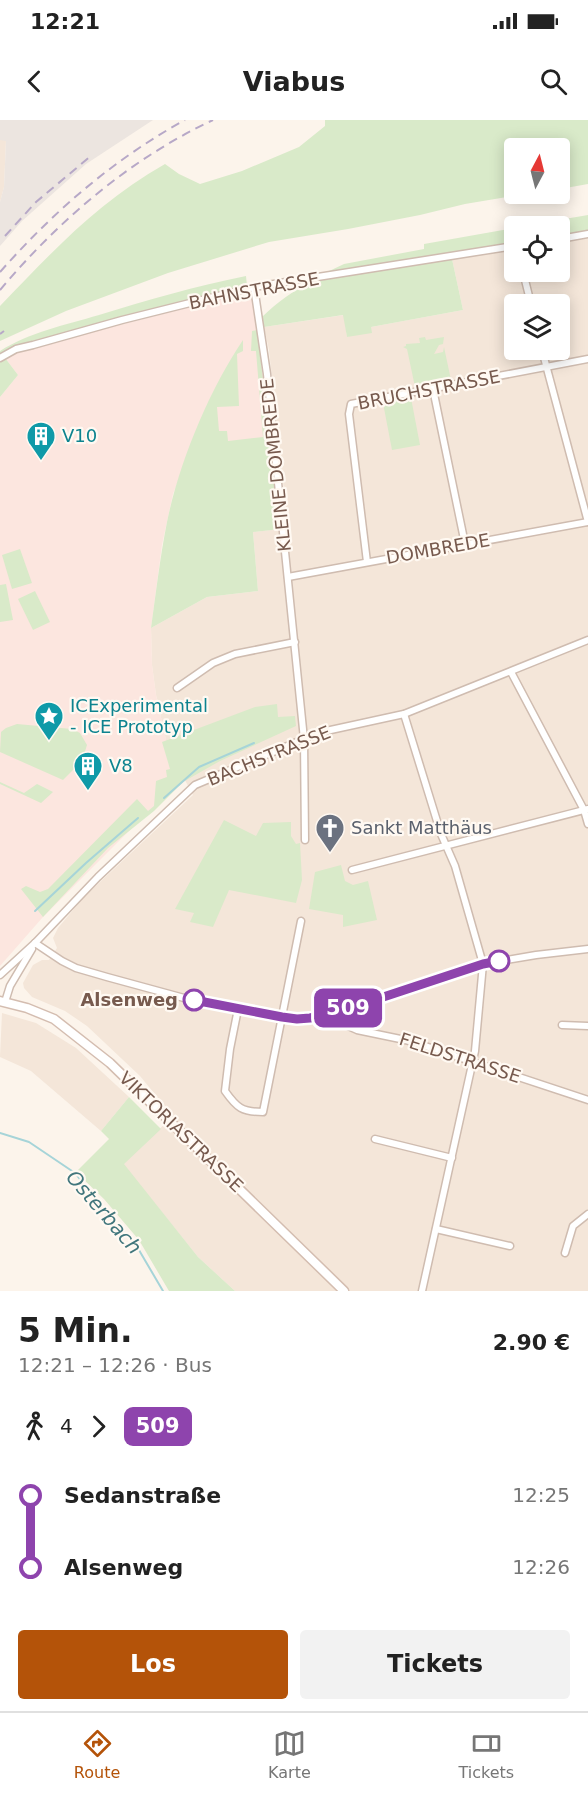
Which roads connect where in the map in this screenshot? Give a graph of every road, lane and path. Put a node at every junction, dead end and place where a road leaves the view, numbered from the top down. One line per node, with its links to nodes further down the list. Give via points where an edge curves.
1 (588, 234): 2 (street)
2 (570, 237)
3 (504, 248): 4 (street, BAHNSTRASSE)
4 (254, 287): 5 (street, BAHNSTRASSE, via 44,341); 13 (street, KLEINE DOMBREDE)
5 (0, 358)
6 (588, 359): 8 (street, BRUCHSTRASSE)
7 (545, 360): 8 (street)
8 (547, 367): 9 (street, BRUCHSTRASSE); 10 (street)
9 (433, 389): 11 (street); 12 (street, BRUCHSTRASSE, via 350,406)
10 (588, 522): 11 (street, DOMBREDE)
11 (465, 544): 12 (street, DOMBREDE)
12 (367, 562): 13 (street, DOMBREDE)
13 (288, 577): 15 (street, KLEINE DOMBREDE)
14 (588, 640): 16 (street, BACHSTRASSE)
15 (295, 642): 17 (street, via 235,654 213,663); 19 (street, KLEINE DOMBREDE)
16 (511, 672): 18 (street, BACHSTRASSE); 20 (street)
17 (177, 688)
18 (404, 714): 19 (street, BACHSTRASSE); 23 (street)
19 (304, 739): 22 (street, KLEINE DOMBREDE); 26 (street, BACHSTRASSE, via 195,785)
20 (586, 809): 21 (street); 23 (street)
21 (588, 824)
22 (305, 840)
23 (445, 846): 24 (street); 28 (street, via 455,866)
24 (352, 870)
25 (300, 921): 33 (street)
26 (35, 943): 29 (street, BACHSTRASSE); 30 (street, BACHSTRASSE); 31 (street, via 76,968)
27 (588, 950): 28 (street)
28 (483, 964): 32 (street); 36 (street)
29 (0, 975)
30 (3, 1002): 44 (main road, VIKTORIASTRASSE, via 54,1019 110,1063)
31 (238, 1009): 33 (street); 33 (street, via 225,1091 235,1105 248,1112 263,1112)
32 (338, 1012): 33 (street, via 310,1018); 36 (street, FELDSTRASSE, via 348,1026 357,1030)
33 (282, 1017)
34 (562, 1025): 35 (street)
35 (588, 1026)
36 (473, 1062): 37 (street, FELDSTRASSE); 39 (street)
37 (588, 1100)
38 (375, 1139): 39 (street)
39 (452, 1158): 41 (street)
40 (588, 1214): 43 (street, via 573,1226)
41 (436, 1229): 42 (street); 45 (street)
42 (510, 1246)
43 (565, 1253)
44 (344, 1291)
45 (422, 1291)

